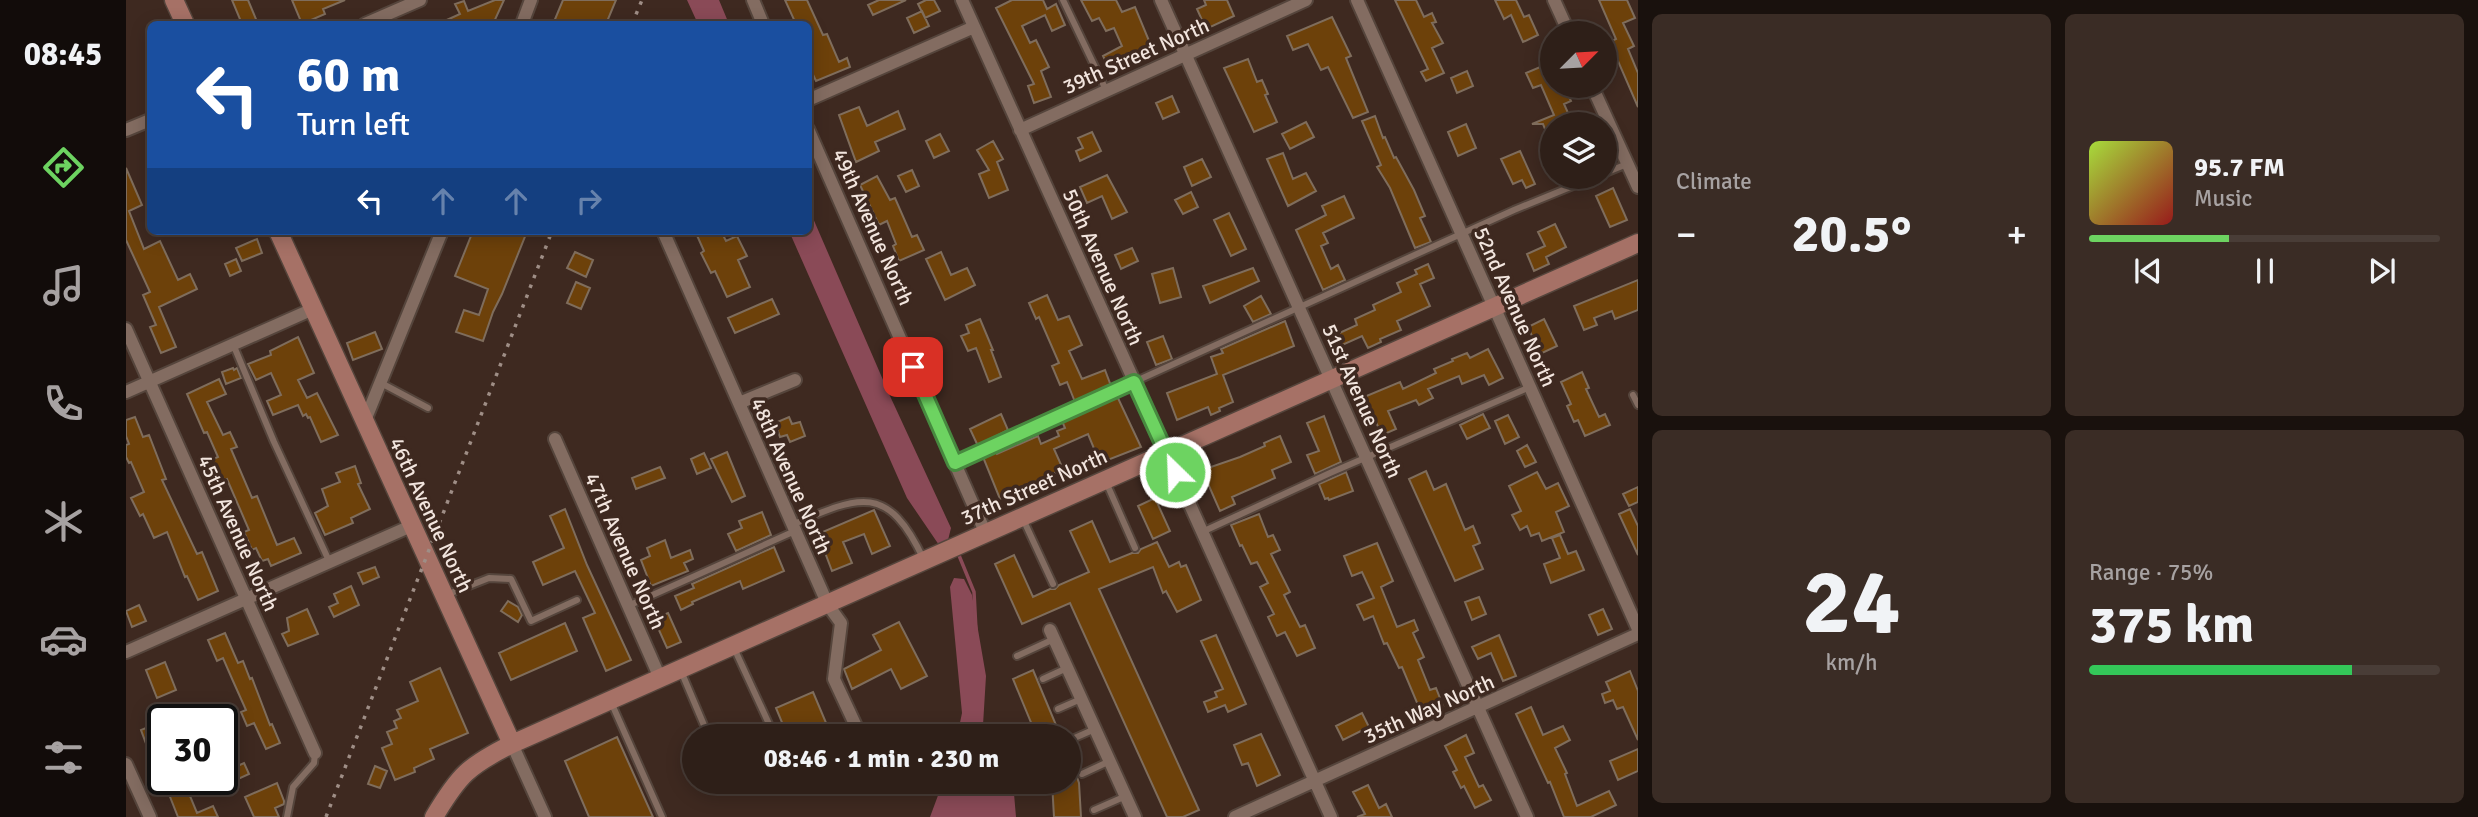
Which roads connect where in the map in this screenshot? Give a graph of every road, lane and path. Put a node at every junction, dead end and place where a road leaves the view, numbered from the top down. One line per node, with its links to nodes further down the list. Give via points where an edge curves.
1 (174, 0): 11 (street)
2 (420, 0): 12 (street)
3 (531, 0): 13 (street)
4 (753, 0): 14 (street)
5 (962, 0): 16 (street, 50th Avenue North)
6 (1063, 0): 18 (lane)
7 (1161, 0): 17 (street, 51st Avenue North)
8 (1306, 0): 17 (street, 39th Street North)
9 (1357, 0): 29 (street, 52nd Avenue North)
10 (1554, 0): 15 (street)
11 (184, 21)
12 (372, 21)
13 (523, 21)
14 (762, 21)
15 (1564, 21)
16 (974, 27): 19 (street); 23 (street, 50th Avenue North)
17 (1185, 54): 18 (street, 39th Street North); 36 (street, 51st Avenue North)
18 (1106, 90): 23 (street, 39th Street North)
19 (812, 98)
20 (1597, 98): 25 (street)
21 (147, 121): 22 (street)
22 (126, 130)
23 (1020, 130): 42 (street, 50th Avenue North)
24 (812, 138): 54 (street, 49th Avenue North)
25 (1627, 164): 26 (lane); 27 (street)
26 (1617, 168)
27 (1638, 187)
28 (1565, 189): 29 (lane)
29 (1462, 234): 34 (street, 52nd Avenue North); 36 (lane)
30 (280, 235): 35 (street, 46th Avenue North)
31 (440, 235): 43 (street)
32 (665, 235): 47 (street, 48th Avenue North)
33 (1638, 243): 34 (street, 37th Street North)
34 (1495, 307): 40 (street, 37th Street North); 44 (street, 52nd Avenue North)
35 (313, 309): 38 (street); 50 (street, 46th Avenue North)
36 (1299, 309): 40 (street, 51st Avenue North); 42 (lane)
37 (126, 329): 41 (street, 45th Avenue North)
38 (233, 344): 41 (street); 63 (lane)
39 (795, 380): 47 (street)
40 (1331, 380): 52 (street, 37th Street North); 53 (street, 51st Avenue North)
41 (149, 381): 45 (street); 66 (street, 45th Avenue North)
42 (1134, 382): 52 (street, 50th Avenue North); 54 (lane)
43 (381, 383): 49 (lane); 50 (street)
44 (1530, 387): 53 (lane); 70 (street, 52nd Avenue North)
45 (126, 392)
46 (1633, 395): 48 (lane)
47 (738, 403): 58 (street, 48th Avenue North)
48 (1638, 405)
49 (428, 408)
50 (364, 424): 57 (street, 46th Avenue North)
51 (555, 439): 68 (street, 47th Avenue North)
52 (1166, 452): 55 (street, 37th Street North); 59 (street, 50th Avenue North)
53 (1366, 458): 59 (lane); 81 (street, 51st Avenue North)
54 (955, 463): 60 (street, 49th Avenue North)
55 (1105, 480): 56 (street, 37th Street North); 61 (lane)
56 (1023, 517): 60 (street, 37th Street North); 64 (lane)
57 (411, 526): 63 (street); 65 (street, 46th Avenue North)
58 (793, 528): 62 (lane, via 851,501 877,503 905,524); 68 (lane); 69 (street, 48th Avenue North)
59 (1202, 532): 93 (street, 50th Avenue North)
60 (981, 536): 62 (street, 37th Street North)
61 (1135, 548)
62 (931, 559): 69 (street, 37th Street North)
63 (330, 562): 66 (street)
64 (1053, 584)
65 (444, 596): 67 (lane, via 489,578 511,579 531,621); 88 (street, 46th Avenue North)
66 (246, 600): 73 (street); 89 (street, 45th Avenue North)
67 (577, 600)
68 (628, 606): 77 (street, 47th Avenue North)
69 (828, 606): 72 (street, 37th Street North); 85 (street, 48th Avenue North, via 841,623 834,679)
70 (1638, 632): 81 (street, 35th Way North)
71 (1052, 635): 74 (lane); 75 (street)
72 (733, 646): 76 (street, 37th Street North); 84 (lane)
73 (126, 652)
74 (1017, 656)
75 (1067, 668): 78 (lane); 79 (street)
76 (680, 669): 77 (street, 37th Street North); 83 (lane)
77 (660, 678): 80 (street, 37th Street North)
78 (1042, 679)
79 (1081, 699): 82 (lane); 86 (street)
80 (610, 700): 88 (street, 37th Street North); 100 (lane)
81 (1478, 708): 93 (street, 35th Way North); 104 (street, 51st Avenue North)
82 (1058, 709)
83 (703, 724)
84 (769, 724)
85 (855, 724)
86 (1095, 729): 87 (lane); 90 (street)
87 (1081, 735)
88 (512, 744): 98 (street, 37th Street North, via 480,760 455,782); 99 (street, 46th Avenue North)
89 (315, 753): 97 (lane, via 314,763 293,787)
90 (1110, 761): 92 (lane); 94 (street)
91 (126, 764): 96 (street)
92 (1082, 774)
93 (1315, 781): 102 (street, 35th Way North); 103 (street, 50th Avenue North)
94 (1126, 796): 95 (lane); 101 (street)
95 (1094, 810)
96 (150, 817)
97 (287, 817)
98 (433, 817)
99 (545, 817)
100 (662, 817)
101 (1135, 817)
102 (1235, 817)
103 (1331, 817)
104 (1527, 817)

